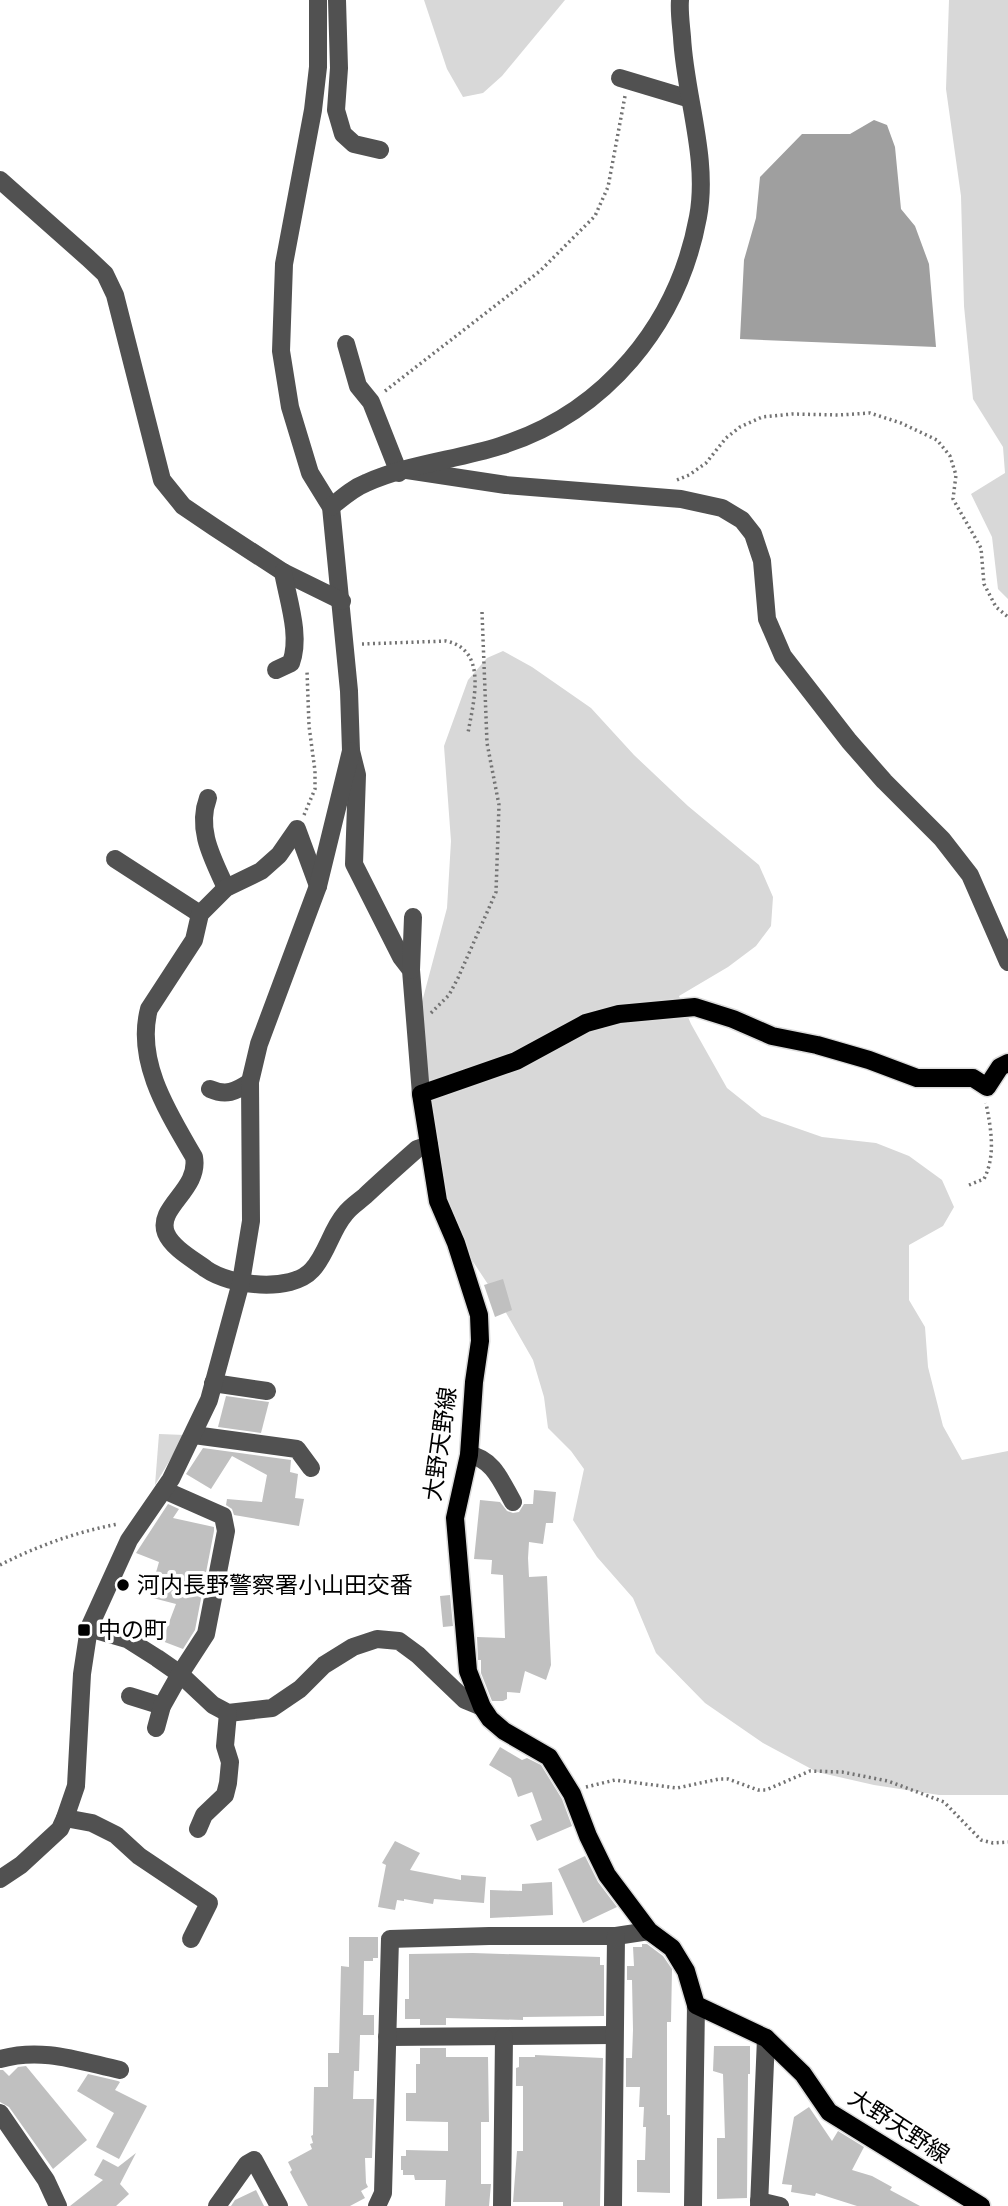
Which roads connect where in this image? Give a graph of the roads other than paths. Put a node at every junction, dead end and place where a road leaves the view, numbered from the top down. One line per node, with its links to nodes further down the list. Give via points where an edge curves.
1 (318, 0): 10 (street, via 318,67 284,264 281,351 290,407 310,473)
2 (337, 0): 6 (street, via 336,110 342,134 355,144)
3 (680, 0): 5 (street)
4 (626, 80): 5 (street)
5 (690, 99): 9 (street, via 699,156 699,216 678,286 659,323 606,387 548,427 500,446)
6 (380, 150)
7 (0, 180): 11 (street, via 105,274 115,295 162,480 183,506)
8 (346, 344): 9 (street, via 358,386 371,402)
9 (403, 471): 10 (street, via 366,483); 21 (street, via 506,485 681,499 722,508 742,520 753,534 762,561 767,619 783,656 849,741 943,839 970,875)
10 (331, 506): 12 (street)
11 (284, 572): 12 (street); 13 (street, via 294,654 290,663)
12 (342, 601): 14 (street)
13 (276, 670)
14 (351, 751): 17 (street); 22 (street, via 357,775 355,864)
15 (208, 798): 18 (street, via 203,816 205,835)
16 (116, 859): 19 (street)
17 (318, 886): 18 (street, via 297,829 279,855 261,870); 24 (street, via 259,1044)
18 (226, 888): 19 (street)
19 (200, 914): 28 (street, via 194,940 146,1020 155,1107 196,1164 190,1182 166,1216 166,1233 213,1274)
20 (413, 917): 22 (street)
21 (1008, 962)
22 (411, 970): 26 (street)
23 (1008, 1063): 26 (main road, via 1000,1067 988,1087 973,1078 918,1078 856,1056 772,1036 695,1007 619,1014 586,1023 516,1061)
24 (250, 1082): 25 (street, via 230,1093); 28 (street, via 251,1222)
25 (210, 1089)
26 (421, 1094): 27 (main road, 大野天野線)
27 (429, 1145): 28 (street, via 417,1149 345,1214 312,1270 290,1283); 32 (main road, 大野天野線, via 438,1201 479,1315)
28 (241, 1282): 29 (street)
29 (213, 1383): 30 (street); 31 (street)
30 (267, 1391)
31 (194, 1435): 33 (street, via 297,1449); 34 (street)
32 (469, 1455): 35 (street, via 495,1470); 40 (main road, 大野天野線, via 455,1518 468,1671)
33 (311, 1468)
34 (164, 1490): 36 (street, via 129,1540); 37 (street, via 223,1516 226,1531 206,1634)
35 (513, 1502)
36 (89, 1628): 37 (street, via 127,1639); 43 (street, via 76,1786)
37 (180, 1674): 39 (street); 41 (street)
38 (130, 1696): 39 (street)
39 (162, 1706): 42 (street)
40 (482, 1707): 41 (street, via 465,1700 399,1641 377,1639 324,1665 300,1689 272,1707); 46 (main road, 大野天野線, via 504,1731 549,1757 572,1794 607,1875)
41 (228, 1713): 44 (street, via 225,1746 230,1762 225,1795 204,1815)
42 (156, 1728)
43 (65, 1818): 45 (street, via 60,1829); 48 (street, via 92,1823 116,1835 209,1903)
44 (198, 1829)
45 (0, 1879)
46 (649, 1931): 47 (street); 49 (main road, 大野天野線, via 672,1948 686,1971)
47 (616, 1936): 50 (street); 51 (street, via 390,1939)
48 (191, 1939)
49 (696, 2005): 53 (main road, 大野天野線); 64 (street)
50 (614, 2035): 52 (street); 63 (street)
51 (387, 2037): 52 (street); 61 (street, via 383,2193)
52 (504, 2037): 62 (street)
53 (766, 2038): 57 (street); 66 (main road, 大野天野線, via 803,2074 829,2112)
54 (0, 2059): 55 (street, via 39,2054)
55 (120, 2070)
56 (0, 2113): 58 (street, via 46,2180)
57 (759, 2204): 65 (street)
58 (58, 2206)
59 (217, 2206): 60 (street, via 254,2160)
60 (279, 2206)
61 (377, 2206)
62 (502, 2206)
63 (613, 2206)
64 (693, 2206)
65 (780, 2206)
66 (981, 2206)

